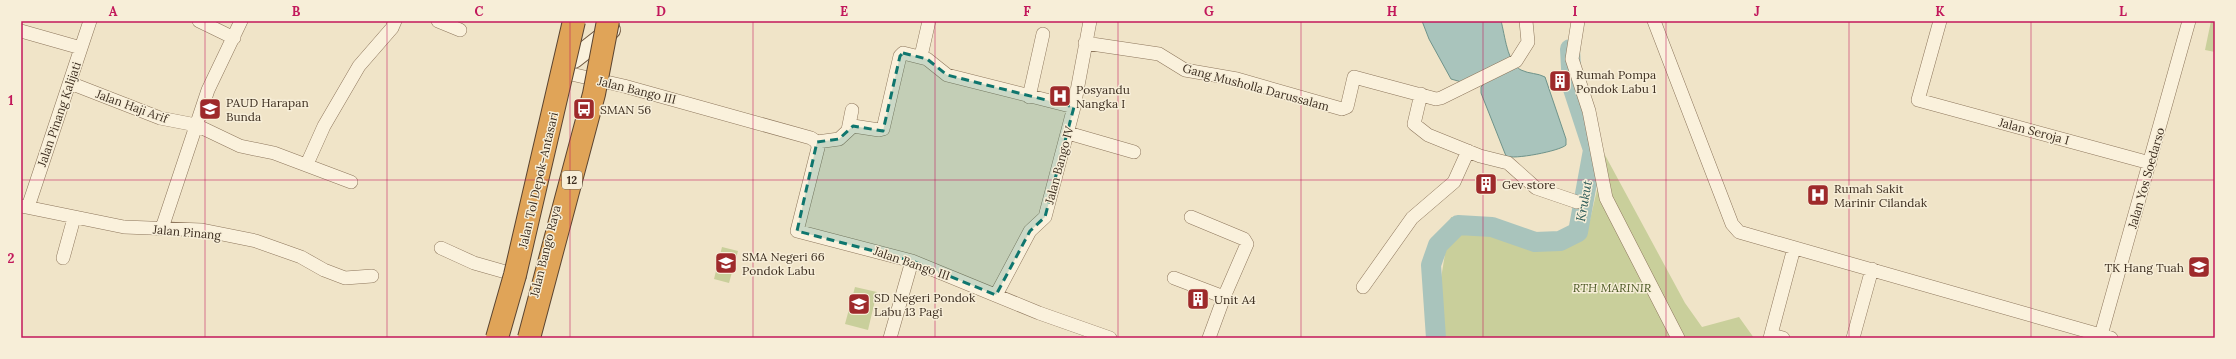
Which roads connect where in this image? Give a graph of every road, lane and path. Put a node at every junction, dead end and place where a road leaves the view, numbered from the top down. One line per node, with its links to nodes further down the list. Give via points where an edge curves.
1 (90, 21): 24 (street, Jalan Pinang Kalijati)
2 (199, 21): 21 (street)
3 (241, 21): 21 (street)
4 (395, 21): 39 (street, via 392,28 359,66 324,126)
5 (438, 21): 18 (street)
6 (574, 21): 59 (highway, Jalan Tol Depok–Antasari, bridge, via 515,275)
7 (582, 21): 26 (street, Jalan Bango Raya)
8 (598, 21): 23 (street, Jalan Bango Raya)
9 (608, 21): 62 (highway, 12, bridge, via 592,101)
10 (616, 21): 23 (street, via 612,29)
11 (929, 21): 25 (street)
12 (1090, 21): 22 (street, Jalan Bango IV)
13 (1526, 21): 28 (street, Gang Musholla Darussalam, via 1528,42 1514,62 1441,98)
14 (1578, 21): 66 (street, via 1572,59 1589,110 1606,198)
15 (1654, 21): 47 (street, via 1732,224 1744,234)
16 (1940, 21): 38 (street, Jalan Seroja I, via 1918,100)
17 (2189, 21): 38 (street, Jalan Yos Soedarso)
18 (460, 30)
19 (21, 31): 24 (street)
20 (1043, 34): 29 (street)
21 (234, 38): 32 (street, via 208,90)
22 (1085, 42): 28 (street, Gang Musholla Darussalam, via 1159,54 1185,70 1237,79 1342,109 1347,107 1354,77); 30 (street, Jalan Bango IV)
23 (593, 46): 26 (street, Jalan Bango Raya)
24 (82, 48): 27 (street, Jalan Pinang Kalijati)
25 (921, 56): 29 (street, via 947,75); 33 (street, via 907,53 900,56 883,129 856,126)
26 (577, 70): 35 (street, Jalan Bango III, via 811,138); 52 (street, Jalan Bango Raya); 61 (street, Jalan Bango Raya, via 544,256)
27 (70, 83): 32 (street, Jalan Haji Arif, via 160,118); 42 (street, Jalan Pinang Kalijati)
28 (1421, 94): 36 (street, via 1414,124 1428,135)
29 (1029, 97): 30 (street)
30 (1074, 107): 34 (street, Jalan Bango IV)
31 (852, 110): 33 (street)
32 (196, 125): 39 (street, Jalan Haji Arif, via 240,146 274,153); 45 (street)
33 (848, 130): 35 (street, via 839,139)
34 (1068, 133): 37 (street); 55 (street, Jalan Bango IV, via 1045,217 1030,231)
35 (817, 142): 49 (street, Jalan Bango III, via 818,148 797,231)
36 (1468, 151): 41 (street, via 1508,163 1536,188); 54 (street, via 1454,182 1412,218)
37 (1134, 152)
38 (2150, 163): 57 (street, Jalan Yos Soedarso)
39 (307, 164): 40 (street, Jalan Haji Arif)
40 (350, 182)
41 (1576, 202)
42 (24, 206): 44 (street, Jalan Pinang)
43 (1191, 217): 56 (street, via 1244,239 1247,244)
44 (74, 218): 45 (street, Jalan Pinang, via 124,227); 48 (street)
45 (162, 228): 51 (street, Jalan Pinang, via 202,230 256,241 301,257 345,278)
46 (441, 248): 52 (street, via 474,263)
47 (1794, 248): 50 (street); 58 (street)
48 (63, 258)
49 (912, 261): 55 (street, Jalan Bango III); 63 (street)
50 (1872, 269): 57 (street); 67 (street)
51 (372, 276)
52 (522, 276): 60 (street, Jalan Bango Raya)
53 (1174, 278): 56 (street)
54 (1363, 288)
55 (996, 296): 64 (street, Jalan Bango III)
56 (1224, 297): 65 (street)
57 (2106, 336)
58 (1775, 337)
59 (497, 338)
60 (503, 338)
61 (520, 338)
62 (529, 338)
63 (890, 338)
64 (1110, 338)
65 (1209, 338)
66 (1678, 338)
67 (1853, 338)

